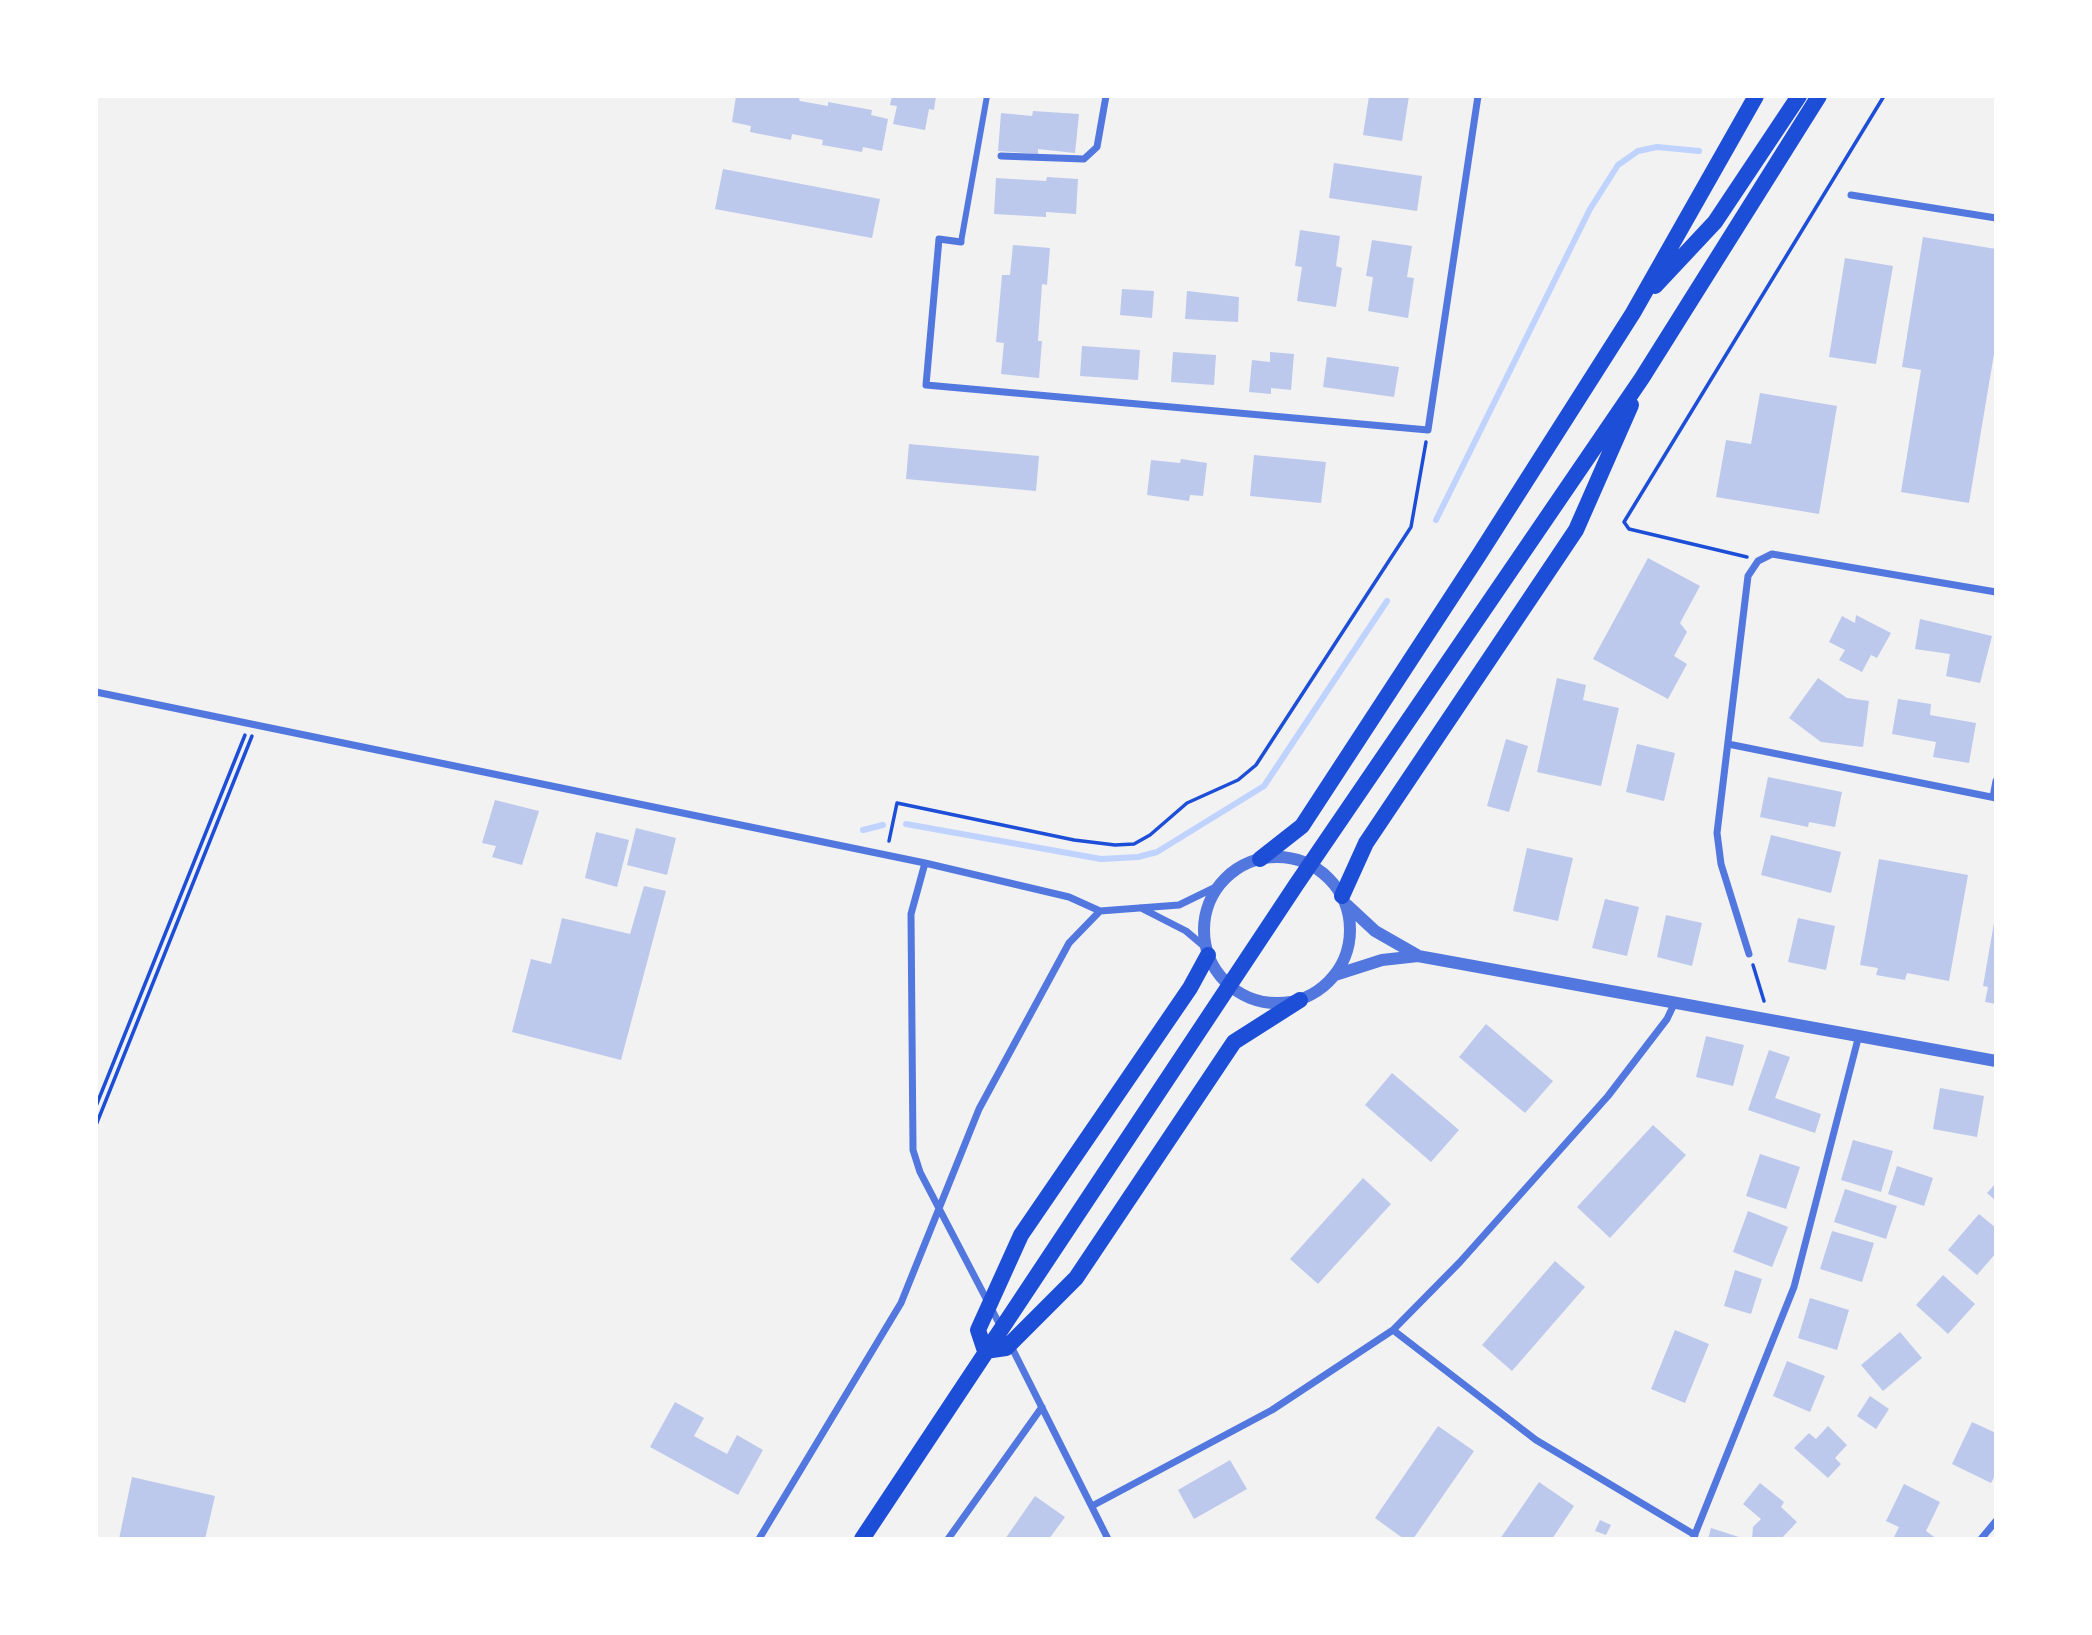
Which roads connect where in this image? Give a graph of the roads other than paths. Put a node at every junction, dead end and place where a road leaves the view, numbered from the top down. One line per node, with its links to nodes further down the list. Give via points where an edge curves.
1 (987, 96): 10 (street)
2 (1106, 96): 7 (street, via 1097,147 1084,159)
3 (1478, 96): 10 (street, via 1428,430 926,385 939,239)
4 (1756, 96): 11 (highway)
5 (1800, 96): 11 (highway, via 1715,222)
6 (1819, 96): 12 (highway)
7 (1002, 156)
8 (1851, 194): 9 (street)
9 (1996, 218)
10 (961, 242)
11 (1633, 313): 18 (highway, via 1302,826)
12 (1642, 378): 21 (highway, via 1576,530 1366,843); 34 (highway)
13 (1996, 592): 15 (street, via 1772,554 1758,561 1748,576)
14 (96, 692): 19 (street)
15 (1728, 744): 17 (street); 25 (street, via 1718,843)
16 (1996, 781): 17 (street)
17 (1994, 797)
18 (1260, 859): 20 (street, via 1239,867); 21 (street, via 1283,857 1317,868)
19 (925, 863): 23 (street, via 1069,897); 32 (street, via 911,914 913,1150)
20 (1218, 886): 22 (street, via 1186,904); 24 (street, via 1205,916)
21 (1342, 896): 26 (street, via 1375,931); 27 (street, via 1351,935 1344,962)
22 (1141, 908): 23 (street); 24 (street, via 1186,931)
23 (1100, 911): 32 (street, via 1069,943 979,1109)
24 (1206, 951): 28 (street, via 1217,974 1246,997 1266,1003); 34 (highway, via 1190,988 1021,1235 978,1330)
25 (1749, 954)
26 (1418, 956): 27 (street, via 1382,960); 29 (street)
27 (1335, 975): 28 (street)
28 (1300, 1000): 34 (highway, via 1234,1042 1076,1278 1006,1348)
29 (1675, 1001): 30 (street); 33 (street, via 1667,1019 1608,1096)
30 (1859, 1035): 31 (street); 38 (street, via 1794,1287)
31 (1996, 1061)
32 (940, 1205): 35 (street); 39 (street, via 901,1303)
33 (1393, 1330): 36 (street, via 1308,1389); 38 (street, via 1536,1440)
34 (985, 1351): 40 (highway)
35 (1042, 1406): 36 (street); 41 (street)
36 (1092, 1506): 42 (street)
37 (1996, 1521): 43 (street)
38 (1694, 1537)
39 (759, 1539)
40 (862, 1539)
41 (948, 1539)
42 (1108, 1539)
43 (1981, 1539)

